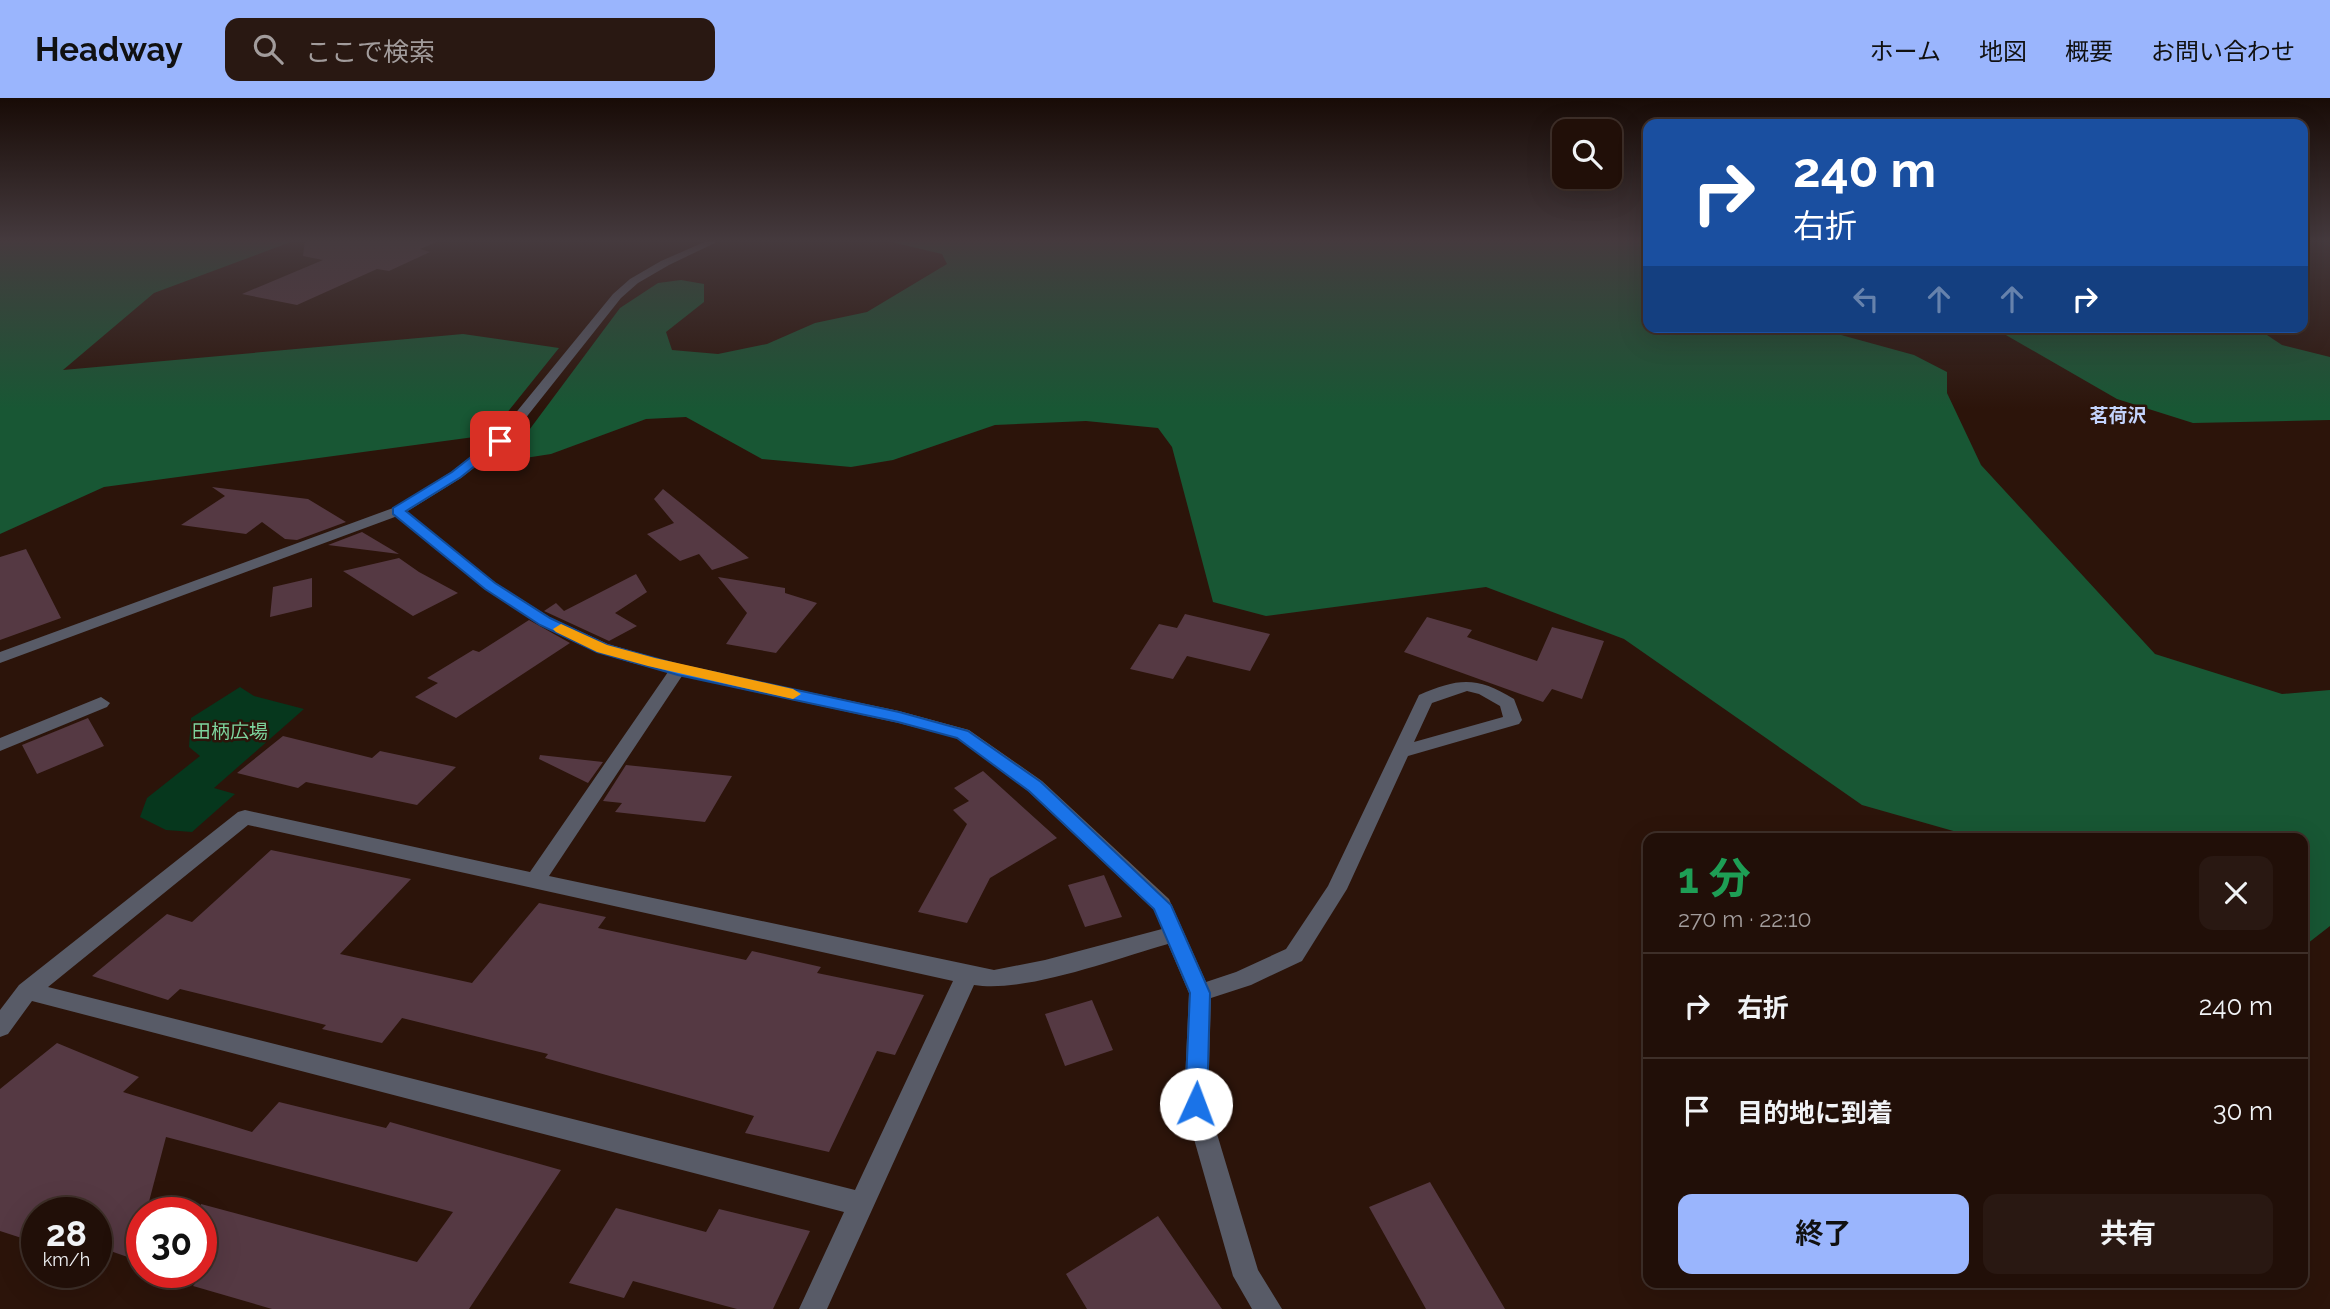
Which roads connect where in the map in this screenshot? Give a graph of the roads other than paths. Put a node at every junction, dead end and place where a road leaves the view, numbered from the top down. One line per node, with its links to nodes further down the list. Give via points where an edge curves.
1 (617, 297): 2 (street, via 500,441)
2 (398, 511): 3 (street); 4 (street, via 490,586 545,621 602,648)
3 (0, 658)
4 (678, 670): 8 (street); 9 (street, via 962,734 1035,786 1162,905)
5 (101, 703): 6 (street)
6 (0, 745)
7 (1401, 752): 7 (street, via 1426,699 1458,684 1485,688 1508,703 1513,720); 12 (street, via 1337,889 1294,955)
8 (535, 881): 10 (street); 11 (street, via 245,817)
9 (1174, 934): 10 (street, via 1045,969 994,979); 12 (street)
10 (967, 975): 14 (street)
11 (27, 991): 13 (street); 14 (street)
12 (1200, 993): 16 (street, via 1196,1104 1246,1276)
13 (0, 1027)
14 (861, 1204): 15 (street)
15 (813, 1309)
16 (1268, 1309)

